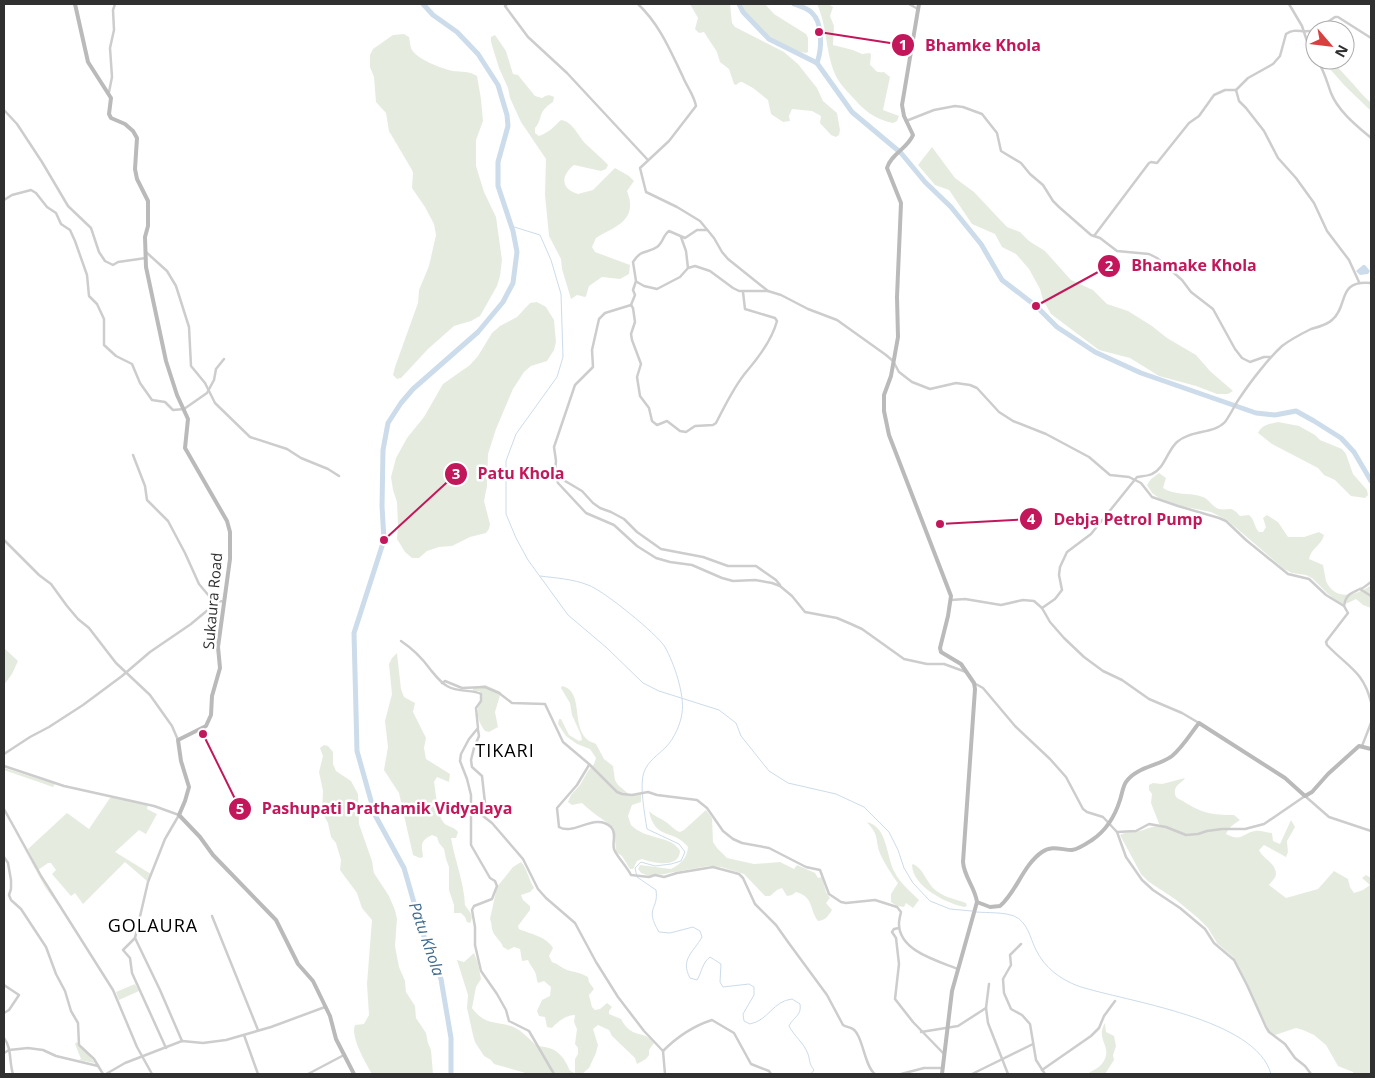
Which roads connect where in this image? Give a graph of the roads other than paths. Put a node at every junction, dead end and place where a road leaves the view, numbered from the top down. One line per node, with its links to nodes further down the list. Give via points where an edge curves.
1 (75, 4): 15 (street, via 88,62)
2 (115, 4): 15 (street)
3 (507, 4): 19 (street, via 505,6 528,37 567,73)
4 (638, 4): 19 (street, via 662,34 696,106 669,141)
5 (909, 4): 7 (street)
6 (1289, 4): 11 (street)
7 (919, 6): 17 (street, via 902,105)
8 (1330, 20): 9 (street, via 1335,17)
9 (1343, 20)
10 (1355, 28): 12 (street)
11 (1305, 33): 14 (street, via 1294,30 1286,34 1280,56 1273,64 1248,78)
12 (1371, 38)
13 (1322, 70): 18 (street, via 1332,95)
14 (1236, 90): 22 (street, via 1214,95 1158,163 1148,163); 28 (street, via 1239,101 1264,131 1278,158 1314,203 1327,231 1350,260)
15 (109, 94): 24 (street, Sukaura Road, via 110,118 125,124 137,138 135,169 148,201)
16 (4, 110): 25 (street, via 17,124 68,206 91,228 105,261 113,265)
17 (906, 121): 22 (street, via 955,106 982,114 996,133 1003,154 1021,163 1059,207); 35 (street, via 912,132 911,140 890,160 887,171 900,203 898,337)
18 (1371, 138)
19 (647, 159): 21 (street, via 640,168 646,192 690,214)
20 (4, 200): 37 (street, via 31,190 56,213 75,241 84,266 89,296 101,312 104,345 132,364 152,400 165,402 173,410)
21 (709, 230): 23 (street, via 697,230 685,238); 30 (street, via 728,259)
22 (1094, 236): 33 (street, via 1117,251 1158,258 1213,309 1242,358 1250,362)
23 (681, 237): 26 (street); 27 (street, via 669,231 656,248 636,257 633,268)
24 (145, 251): 25 (street, Sukaura Road); 36 (street, via 167,271 176,286 189,327 191,366)
25 (146, 258): 37 (street, Sukaura Road, via 166,361)
26 (688, 268): 27 (street, via 680,277 657,289); 31 (street, via 695,266 710,271)
27 (636, 281): 32 (street)
28 (1359, 282): 29 (street); 33 (street, via 1345,294 1332,320 1292,338)
29 (1371, 283)
30 (768, 291): 31 (street); 35 (street, via 837,320)
31 (743, 292): 32 (street, via 745,309 775,318 774,330 716,423 695,426 686,432 667,421 657,424 652,421 649,408 641,398 637,377 641,364 632,340 635,322)
32 (630, 305): 39 (street, via 605,313 599,319 592,350 593,367 575,384 555,441)
33 (1271, 357): 41 (street, via 1224,423 1188,434 1172,447 1157,470)
34 (224, 359): 36 (street)
35 (893, 361): 41 (street, via 904,377 930,389 956,383 977,388 999,412 1089,457 1110,475); 47 (street, via 883,400 885,419)
36 (208, 389): 37 (street); 40 (street, via 215,403 250,437 287,449)
37 (184, 409): 48 (street, Sukaura Road, via 188,419 185,448 229,526 230,559)
38 (133, 455): 49 (street, via 147,500 168,520 199,584)
39 (555, 475): 44 (street, via 582,491 600,508 624,519 661,549 703,557 728,566 756,566); 44 (street, via 558,483 586,513 614,524 637,546 656,558 692,565 733,581 755,580)
40 (339, 476)
41 (1134, 480): 50 (street, via 1141,483 1152,497 1226,521 1288,574 1309,579); 51 (street, via 1092,534 1067,552 1060,567 1062,590)
42 (4, 540): 53 (street, via 51,584 72,613)
43 (1371, 582): 45 (street)
44 (780, 586): 54 (street, via 806,612 851,624 904,658 927,664 944,664)
45 (1360, 589): 46 (street); 50 (street, via 1348,594)
46 (1371, 596)
47 (951, 600): 51 (street, via 1001,605 1029,600); 54 (street, via 941,652 961,664)
48 (224, 601): 49 (street); 61 (street, Sukaura Road, via 218,647 220,668 212,696 210,720 206,726)
49 (214, 602): 53 (street, via 210,609)
50 (1344, 606): 57 (street, via 1348,613 1326,642 1359,674)
51 (1042, 608): 58 (street, via 1056,629 1103,671 1149,699)
52 (402, 641): 55 (street, via 421,657)
53 (126, 672): 61 (street, via 150,695); 64 (street, via 49,727)
54 (967, 673): 56 (street)
55 (442, 683): 60 (street, via 456,690 481,694 476,708); 65 (street, via 462,688 485,687 512,703 545,704 563,742)
56 (974, 683): 70 (street, via 983,688 1015,726 1066,777 1083,808 1103,817); 74 (street, via 976,698 963,862 964,873)
57 (1371, 702)
58 (1199, 723): 67 (street, via 1285,778); 70 (street, via 1174,755 1134,774 1126,782)
59 (1371, 723): 62 (street)
60 (478, 728): 95 (street, via 479,736 471,760 475,771 482,776 483,816 523,859 538,889 575,923 618,997); 111 (street, via 469,739 460,761 471,795 471,845 497,886 492,899 474,906 472,910 480,971 497,994 509,1021 528,1031)
61 (178, 740): 69 (street, via 189,788)
62 (1362, 746): 63 (street); 67 (street)
63 (1371, 750)
64 (4, 754)
65 (589, 764): 76 (street, via 622,794 648,792 697,800 733,839 769,848 806,867 820,870 829,894 841,902 875,900 897,907 901,912); 114 (street, via 577,785 557,808 559,826 565,829 593,822 612,828 614,850 631,875 664,877 713,867 739,874 755,904 780,930 820,985 844,1026 856,1032)
66 (4, 766): 69 (street, via 64,786 154,806)
67 (1305, 796): 71 (street, via 1329,817); 72 (street, via 1264,824 1245,828 1186,835 1149,824 1136,831)
68 (4, 808): 99 (street, via 41,876 113,990)
69 (179, 815): 77 (street, via 148,882); 83 (street, via 276,920 298,964 314,981)
70 (1109, 825): 72 (street); 74 (street, via 1078,848 1043,851 1000,906)
71 (1371, 831)
72 (1116, 832): 120 (street, via 1126,857 1142,880 1180,908 1234,960 1269,1032)
73 (4, 857): 101 (street, via 11,880 11,900 21,909 46,947 78,1023 80,1045)
74 (977, 904): 79 (street)
75 (212, 916): 87 (street)
76 (899, 928): 79 (street, via 913,948); 88 (street, via 892,932 896,938 899,964 895,1000)
77 (135, 938): 91 (street); 93 (street, via 123,950 130,958 132,973)
78 (1021, 944): 92 (street, via 1010,955 1003,988 1011,1009 1030,1024)
79 (958, 969): 86 (street)
80 (989, 984): 84 (street)
81 (4, 985): 85 (street, via 19,996)
82 (1115, 1001): 103 (street, via 1091,1036)
83 (325, 1007): 87 (street); 98 (street)
84 (986, 1008): 86 (street); 100 (street)
85 (4, 1013)
86 (947, 1028): 88 (street); 97 (street)
87 (258, 1030): 89 (street)
88 (921, 1032): 97 (street)
89 (244, 1035): 91 (street, via 212,1043); 108 (street)
90 (4, 1038): 94 (street)
91 (182, 1042): 93 (street)
92 (1033, 1044): 100 (street); 103 (street)
93 (166, 1048): 99 (street)
94 (10, 1050): 96 (street); 101 (street, via 43,1050); 104 (street)
95 (663, 1051): 112 (street); 113 (street, via 676,1038 712,1020 734,1033 751,1064)
96 (4, 1053)
97 (944, 1054): 102 (street)
98 (345, 1055): 109 (street); 110 (street)
99 (142, 1057): 106 (street); 107 (street)
100 (1002, 1059): 117 (street); 118 (street)
101 (98, 1066): 106 (street)
102 (943, 1068): 115 (street, via 924,1068); 116 (street)
103 (1042, 1070): 119 (street)
104 (12, 1073): 105 (street)
105 (6, 1074)
106 (104, 1074)
107 (152, 1074)
108 (258, 1074)
109 (308, 1074)
110 (354, 1074)
111 (554, 1074)
112 (665, 1074)
113 (771, 1074)
114 (875, 1074)
115 (901, 1074)
116 (942, 1074)
117 (972, 1074)
118 (1008, 1074)
119 (1045, 1074)
120 (1311, 1074)

